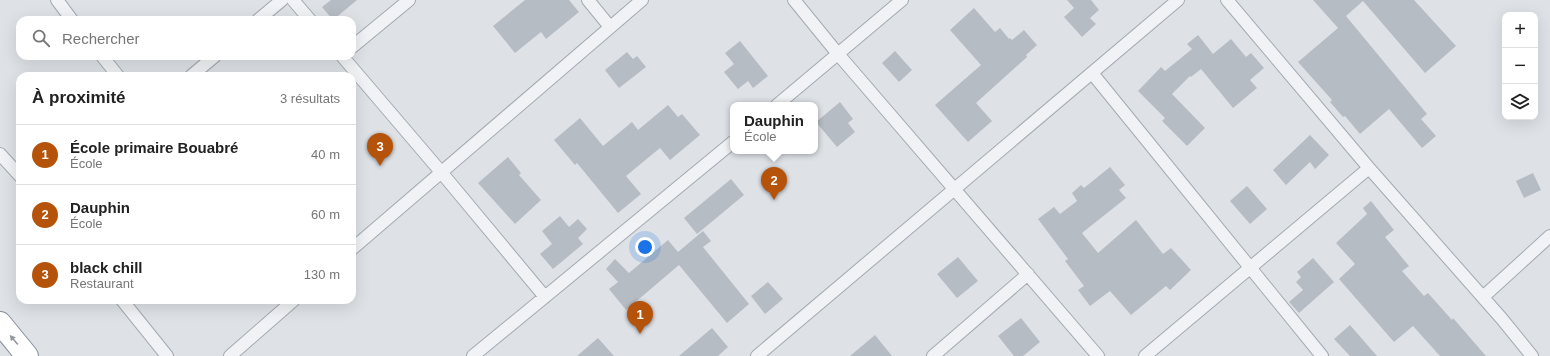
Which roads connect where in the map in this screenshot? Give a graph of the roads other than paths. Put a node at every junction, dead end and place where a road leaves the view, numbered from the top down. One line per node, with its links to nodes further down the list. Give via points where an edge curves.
1 (57, 0): 11 (street)
2 (282, 0): 12 (street)
3 (293, 0): 13 (street)
4 (409, 0): 15 (street)
5 (588, 0): 14 (street)
6 (642, 0): 14 (street)
7 (794, 0): 16 (street)
8 (902, 0): 16 (street)
9 (1178, 0): 24 (street)
10 (1227, 0): 28 (street)
11 (69, 16)
12 (263, 16)
13 (307, 16)
14 (610, 27): 30 (street)
15 (356, 44)
16 (838, 54): 25 (street); 31 (street)
17 (105, 60): 20 (street)
18 (210, 60): 21 (street)
19 (345, 60): 23 (street)
20 (115, 72)
21 (196, 72)
22 (356, 72): 30 (street)
23 (356, 72)
24 (1092, 73): 31 (street); 34 (street)
25 (781, 102)
26 (730, 144): 36 (street)
27 (0, 154): 29 (street)
28 (1369, 168): 34 (street); 37 (street)
29 (16, 172)
30 (441, 172): 33 (street); 36 (street)
31 (954, 189): 35 (street); 45 (street)
32 (1550, 236): 37 (street)
33 (356, 246)
34 (1251, 268): 48 (street); 49 (street)
35 (1028, 274): 46 (street); 47 (street)
36 (544, 297): 44 (street)
37 (1483, 297): 50 (street)
38 (125, 304): 42 (street)
39 (289, 304): 43 (street)
40 (0, 323): 41 (highway, one-way to 40)
41 (27, 356)
42 (167, 356)
43 (230, 356)
44 (473, 356)
45 (757, 356)
46 (933, 356)
47 (1098, 356)
48 (1145, 356)
49 (1322, 356)
50 (1532, 356)

